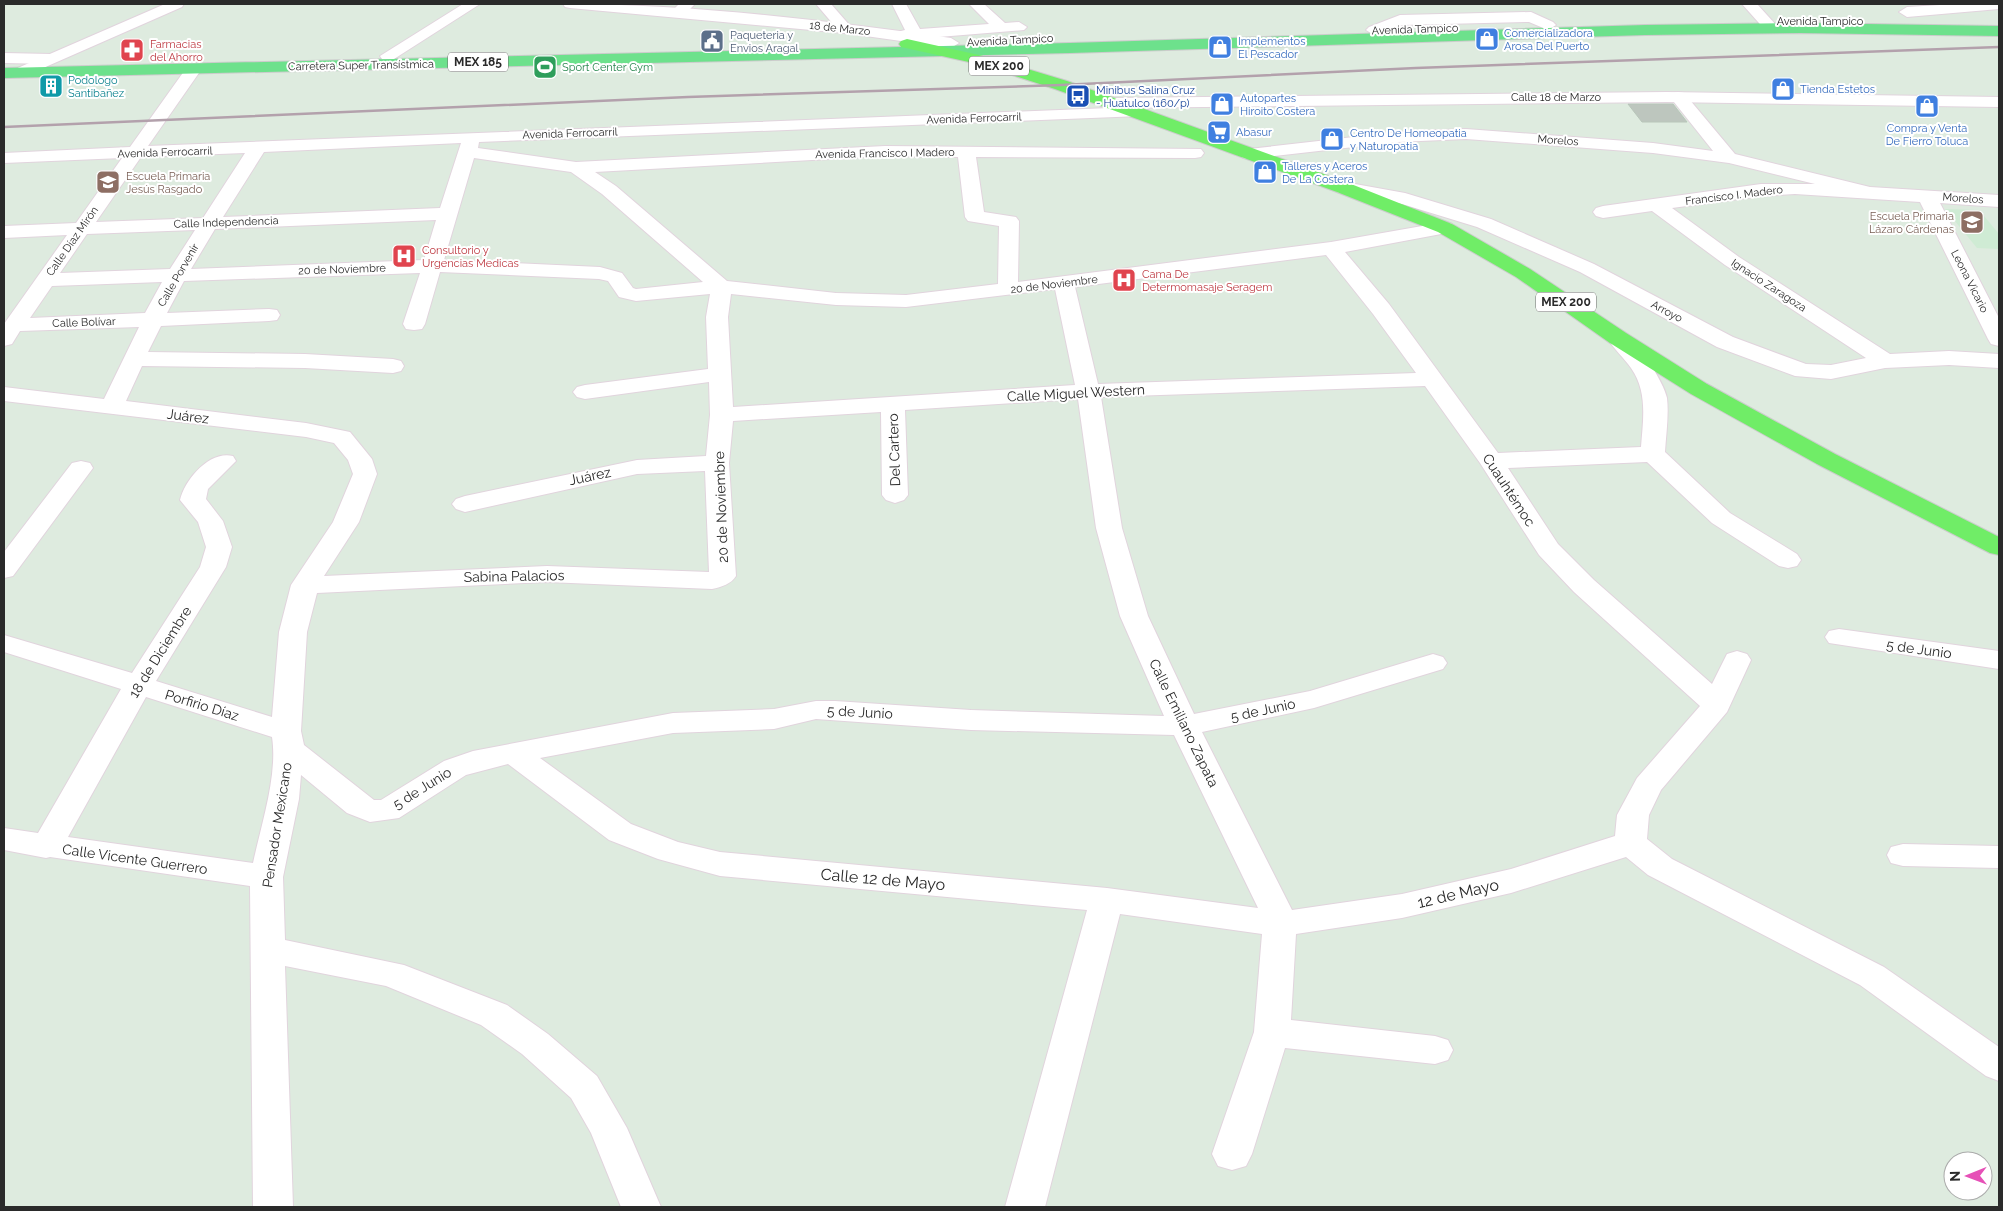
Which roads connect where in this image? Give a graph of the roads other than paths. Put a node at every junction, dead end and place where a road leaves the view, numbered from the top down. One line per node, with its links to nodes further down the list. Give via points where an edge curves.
1 (177, 4): 31 (street)
2 (473, 4): 28 (street)
3 (570, 4): 11 (street, 18 de Marzo)
4 (823, 4): 20 (street)
5 (900, 4): 24 (street)
6 (976, 4): 21 (street)
7 (1516, 4): 14 (street)
8 (1749, 4): 17 (street)
9 (1890, 4): 13 (street)
10 (1999, 6): 13 (street)
11 (636, 7): 12 (street, 18 de Marzo)
12 (683, 8): 20 (street, 18 de Marzo)
13 (1908, 12): 18 (street)
14 (1531, 17): 16 (street); 22 (street, via 1396,15)
15 (1999, 24): 18 (main road, Avenida Tampico / MEX 185)
16 (1548, 25): 17 (main road, Avenida Tampico / MEX 185); 22 (main road, Avenida Tampico / MEX 185)
17 (1769, 25): 18 (main road, Avenida Tampico / MEX 185); 27 (main road, Avenida Tampico / MEX 185)
18 (1930, 26): 23 (main road, Avenida Tampico / MEX 185)
19 (1020, 27): 21 (street, 18 de Marzo)
20 (844, 28): 24 (street, 18 de Marzo)
21 (1002, 29): 24 (street, 18 de Marzo)
22 (1374, 30): 25 (main road, Avenida Tampico / MEX 185, via 1051,37)
23 (1999, 31)
24 (908, 38): 25 (main road, Carretera Super Transístmica / MEX 185); 26 (highway, MEX 200); 30 (main road, Carretera Super Transístmica / MEX 185)
25 (951, 43): 27 (highway, MEX 200)
26 (936, 50): 27 (main road, Carretera Super Transístmica / MEX 185); 30 (main road, Carretera Super Transístmica / MEX 185); 35 (highway, MEX 200, via 982,60)
27 (988, 50): 35 (highway, MEX 200, via 1019,62)
28 (388, 56): 30 (main road, Carretera Super Transístmica / MEX 185); 31 (main road, Carretera Super Transístmica / MEX 185)
29 (4, 58): 31 (street)
30 (469, 58): 33 (main road, Carretera Super Transístmica / MEX 185)
31 (45, 61): 32 (main road, Carretera Super Transístmica / MEX 185); 34 (street)
32 (4, 64)
33 (193, 70): 34 (main road, Carretera Super Transístmica / MEX 185); 44 (street, Calle Díaz Mirón)
34 (12, 73)
35 (1061, 85): 38 (highway, MEX 200)
36 (1678, 97): 37 (street, Calle 18 de Marzo); 38 (street, Calle 18 de Marzo); 47 (street)
37 (1999, 102)
38 (1126, 118): 39 (street, Avenida Ferrocarril); 42 (street); 45 (highway, MEX 200)
39 (470, 145): 40 (street, Avenida Ferrocarril); 48 (street, Avenida Francisco I Madero); 55 (street)
40 (257, 148): 44 (street, Avenida Ferrocarril); 56 (street, Calle Porvenir)
41 (966, 152): 42 (street, Avenida Francisco I Madero); 48 (street, Avenida Francisco I Madero, via 885,151); 66 (street, via 975,217 1009,221)
42 (1146, 153): 43 (street, Avenida Francisco I Madero)
43 (1195, 153)
44 (133, 154): 46 (street, Avenida Ferrocarril); 57 (street, Calle Díaz Mirón)
45 (1249, 154): 47 (street, Morelos, via 1398,137 1466,134 1644,147); 49 (highway, MEX 200)
46 (4, 158)
47 (1729, 158): 50 (street, Morelos)
48 (576, 167): 65 (street, via 609,190)
49 (1344, 188): 58 (highway, MEX 200); 74 (street, Arroyo, via 1405,199 1484,223 1587,268 1725,342 1803,371 1831,372)
50 (1863, 191): 51 (street, Francisco I. Madero); 53 (street, Francisco I. Madero, via 1761,190)
51 (1927, 196): 52 (street, Morelos); 72 (street, Leona Vicario)
52 (1999, 201)
53 (1656, 205): 54 (street, Francisco I. Madero); 74 (street, Ignacio Zaragoza, via 1732,261)
54 (1603, 212)
55 (447, 214): 56 (street, Calle Independencia); 61 (street)
56 (209, 222): 57 (street, Calle Independencia); 62 (street, Calle Porvenir)
57 (80, 228): 59 (street, Calle Independencia); 63 (street, Calle Díaz Mirón)
58 (1445, 228): 60 (street, 20 de Noviembre); 71 (highway, MEX 200, via 1523,273)
59 (4, 232)
60 (1331, 248): 64 (street, 20 de Noviembre); 78 (street, Cuauhtémoc, via 1381,309)
61 (431, 266): 62 (street, 20 de Noviembre); 65 (street, 20 de Noviembre, via 600,273 615,277 626,293 636,295); 69 (street)
62 (177, 274): 63 (street, 20 de Noviembre); 68 (street, Calle Porvenir)
63 (44, 280): 70 (street, Calle Díaz Mirón)
64 (1064, 283): 66 (street, 20 de Noviembre); 79 (street, Calle Emiliano Zapata)
65 (720, 287): 66 (street, 20 de Noviembre, via 836,299 906,301); 77 (street, 20 de Noviembre, via 717,317)
66 (1008, 290)
67 (269, 315): 68 (street, Calle Bolívar)
68 (153, 319): 70 (street, Calle Bolívar); 73 (street, Calle Porvenir)
69 (414, 324)
70 (9, 332)
71 (1618, 338): 88 (street, via 1642,368 1655,398); 95 (highway, MEX 200, via 1700,389 1817,454)
72 (1999, 339)
73 (136, 359): 76 (street); 85 (street, Calle Porvenir)
74 (1885, 362): 75 (street, Arroyo, via 1949,358)
75 (1999, 362)
76 (393, 366)
77 (721, 374): 80 (street); 86 (street, 20 de Noviembre)
78 (1431, 379): 79 (street, Calle Miguel Western); 90 (street, Cuauhtémoc)
79 (1088, 391): 84 (street, Calle Miguel Western); 107 (street, Calle Emiliano Zapata, via 1119,566 1134,616)
80 (585, 392)
81 (4, 394): 82 (street, Juárez)
82 (34, 398): 83 (street, Juárez); 85 (street, Juárez)
83 (4, 403)
84 (893, 404): 86 (street, Calle Miguel Western); 93 (street, Del Cartero)
85 (112, 408): 87 (street, Juárez)
86 (722, 415): 91 (street, 20 de Noviembre)
87 (342, 437): 99 (street, Pensador Mexicano, via 360,459 365,474 346,522)
88 (1653, 454): 90 (street); 96 (street, via 1721,518)
89 (224, 461): 105 (street, 18 de Diciembre, via 196,487 193,500 210,521 218,547 213,567)
90 (1491, 461): 106 (street, Cuauhtémoc, via 1548,549 1584,586)
91 (717, 462): 94 (street, Juárez, via 637,467); 98 (street, 20 de Noviembre)
92 (81, 468): 97 (street)
93 (895, 495)
94 (465, 504)
95 (1999, 548)
96 (1788, 560)
97 (7, 566)
98 (723, 576): 99 (street, Sabina Palacios, via 712,581 547,574)
99 (305, 585): 108 (street, Pensador Mexicano, via 293,632)
100 (1839, 637): 103 (street, 5 de Junio)
101 (4, 643): 105 (street, Porfirio Díaz)
102 (1737, 660): 106 (street)
103 (1999, 660)
104 (1432, 663): 107 (street, 5 de Junio, via 1314,699)
105 (138, 686): 108 (street, Porfirio Díaz); 112 (street, 18 de Diciembre)
106 (1717, 705): 111 (street, via 1648,785 1633,815)
107 (1184, 726): 109 (street, 5 de Junio, via 971,720 816,710 774,719 673,723); 117 (street, Calle Emiliano Zapata, via 1272,901)
108 (287, 740): 109 (street, 5 de Junio, via 358,805 370,810 388,810 455,768 484,758); 115 (street, Pensador Mexicano, via 283,799)
109 (515, 754): 116 (street, Calle 12 de Mayo, via 620,832 670,851 720,864)
110 (4, 839): 112 (street, Calle Vicente Guerrero)
111 (1631, 843): 117 (street, 12 de Mayo, via 1502,883 1402,906); 121 (street, via 1660,867 1872,976)
112 (46, 847): 115 (street, Calle Vicente Guerrero)
113 (1903, 855): 114 (street)
114 (1999, 857)
115 (266, 877): 118 (street, Pensador Mexicano)
116 (1107, 900): 117 (street, Calle 12 de Mayo); 125 (street)
117 (1280, 924): 119 (street, Calle Emiliano Zapata)
118 (267, 949): 123 (street, Pensador Mexicano); 124 (street, via 392,974 494,1015 535,1044 584,1087 608,1128)
119 (1272, 1032): 120 (street); 122 (street, Calle Emiliano Zapata)
120 (1435, 1050)
121 (1999, 1066)
122 (1232, 1154)
123 (273, 1207)
124 (641, 1207)
125 (1024, 1207)

